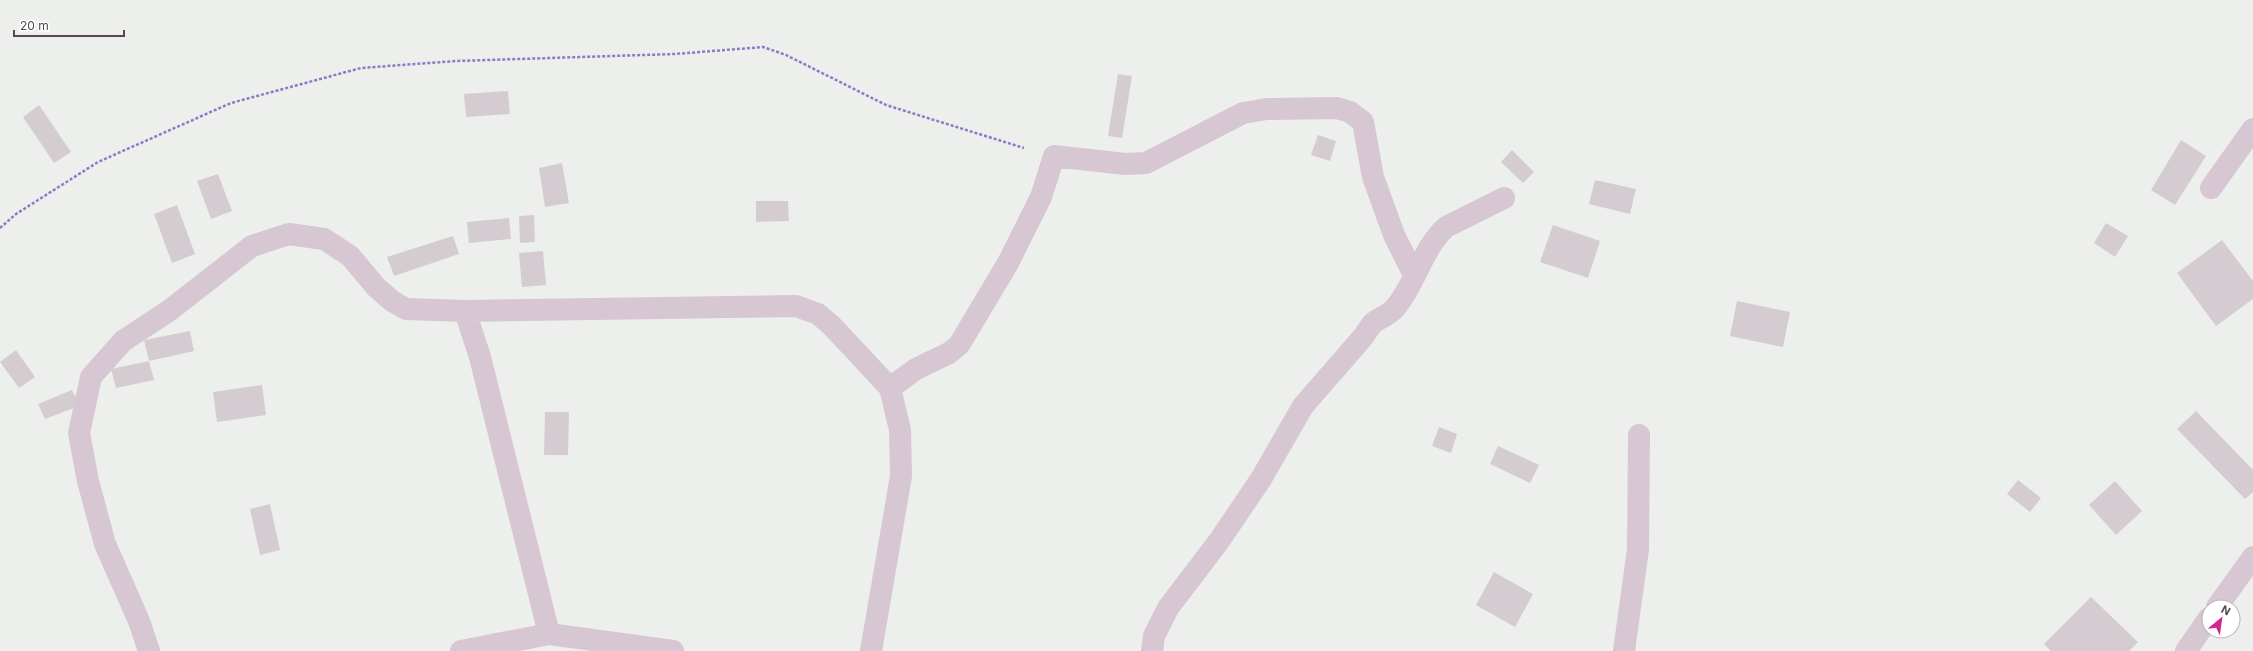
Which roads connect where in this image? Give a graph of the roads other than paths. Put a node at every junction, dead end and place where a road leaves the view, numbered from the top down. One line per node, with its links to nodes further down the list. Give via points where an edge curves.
1 (2253, 129): 2 (street)
2 (2212, 188)
3 (1504, 198): 4 (street, via 1446,227 1438,234)
4 (1414, 275): 6 (street, via 1394,235 1373,177 1363,122 1350,112 1337,108 1267,109 1243,113 1146,163 1125,164 1054,156 1041,197 1008,263 960,345 916,369); 16 (street, via 1411,285 1394,309 1371,325 1303,406 1261,479 1220,541 1168,608 1154,636)
5 (465, 311): 6 (street, via 796,306 818,314 832,326); 11 (street, via 480,357); 12 (street, via 406,309 376,287 350,256 324,239 289,234 252,246 170,310 123,340 90,377 79,433 88,481 105,544)
6 (890, 388): 15 (street, via 900,430 901,476)
7 (1639, 436): 17 (street, via 1638,549)
8 (2253, 557): 9 (street)
9 (2223, 599)
10 (2201, 629): 18 (street)
11 (549, 634): 13 (street); 14 (street)
12 (149, 651)
13 (461, 651)
14 (673, 651)
15 (871, 651)
16 (1152, 651)
17 (1624, 651)
18 (2186, 651)

